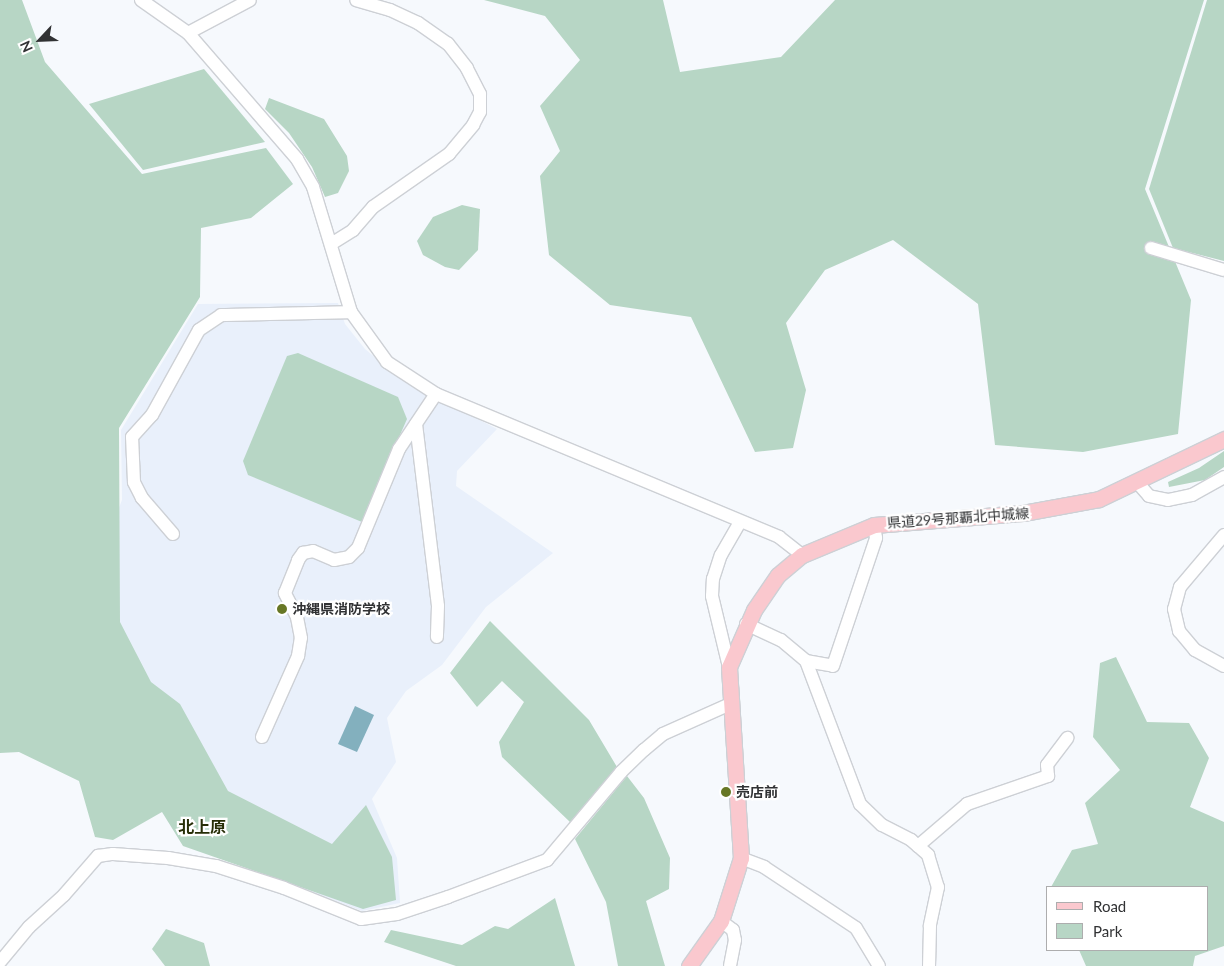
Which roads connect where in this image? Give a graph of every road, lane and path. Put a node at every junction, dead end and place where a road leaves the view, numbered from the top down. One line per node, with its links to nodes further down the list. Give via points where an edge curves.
1 (141, 0): 4 (street)
2 (250, 0): 4 (street)
3 (356, 0): 5 (street, via 397,13 448,44 467,68 480,94 480,112 449,154 373,207 353,230)
4 (188, 33): 5 (street, via 297,159 312,187)
5 (331, 244): 8 (street)
6 (1151, 248): 7 (street)
7 (1224, 270)
8 (352, 312): 9 (street, via 387,362); 16 (street, via 221,315 199,330 152,416 132,436 134,482 142,498)
9 (436, 394): 10 (street); 14 (street)
10 (416, 424): 20 (street, via 438,606); 25 (street, via 398,449 358,548 349,557 334,560 313,551 303,554 298,560 285,593 297,617 301,638 298,656)
11 (1224, 439): 13 (main road, 県道29号那覇北中城線)
12 (1224, 477): 13 (street, via 1192,495 1168,500 1149,496)
13 (1137, 482): 15 (main road, 県道29号那覇北中城線, via 1099,498 1048,510)
14 (740, 522): 18 (street, via 779,537); 23 (street, via 721,555 712,588)
15 (874, 524): 18 (main road, 県道29号那覇北中城線); 21 (street, via 876,538 833,666)
16 (173, 534)
17 (1224, 535): 22 (street, via 1180,587 1174,608 1179,631 1195,650)
18 (802, 555): 19 (main road, 県道29号那覇北中城線, via 772,582)
19 (746, 624): 21 (street, via 781,640); 23 (main road, 県道29号那覇北中城線)
20 (438, 636)
21 (806, 661): 27 (street, via 860,804 882,825)
22 (1224, 666)
23 (729, 667): 24 (main road, 県道29号那覇北中城線)
24 (730, 704): 28 (main road, 県道29号那覇北中城線); 30 (street, via 662,734 644,750 547,860 440,899 397,914 361,919 284,888 216,866 168,858 98,856)
25 (262, 738)
26 (1067, 738): 27 (street, via 1047,765 1048,776 968,804)
27 (918, 846): 34 (street, via 928,855 938,887 930,926)
28 (741, 858): 29 (main road, 県道29号那覇北中城線); 33 (street, via 764,867 856,928)
29 (721, 921): 31 (main road, 県道29号那覇北中城線); 32 (street, via 733,930 735,940)
30 (0, 962)
31 (689, 966)
32 (730, 966)
33 (879, 966)
34 (928, 966)

